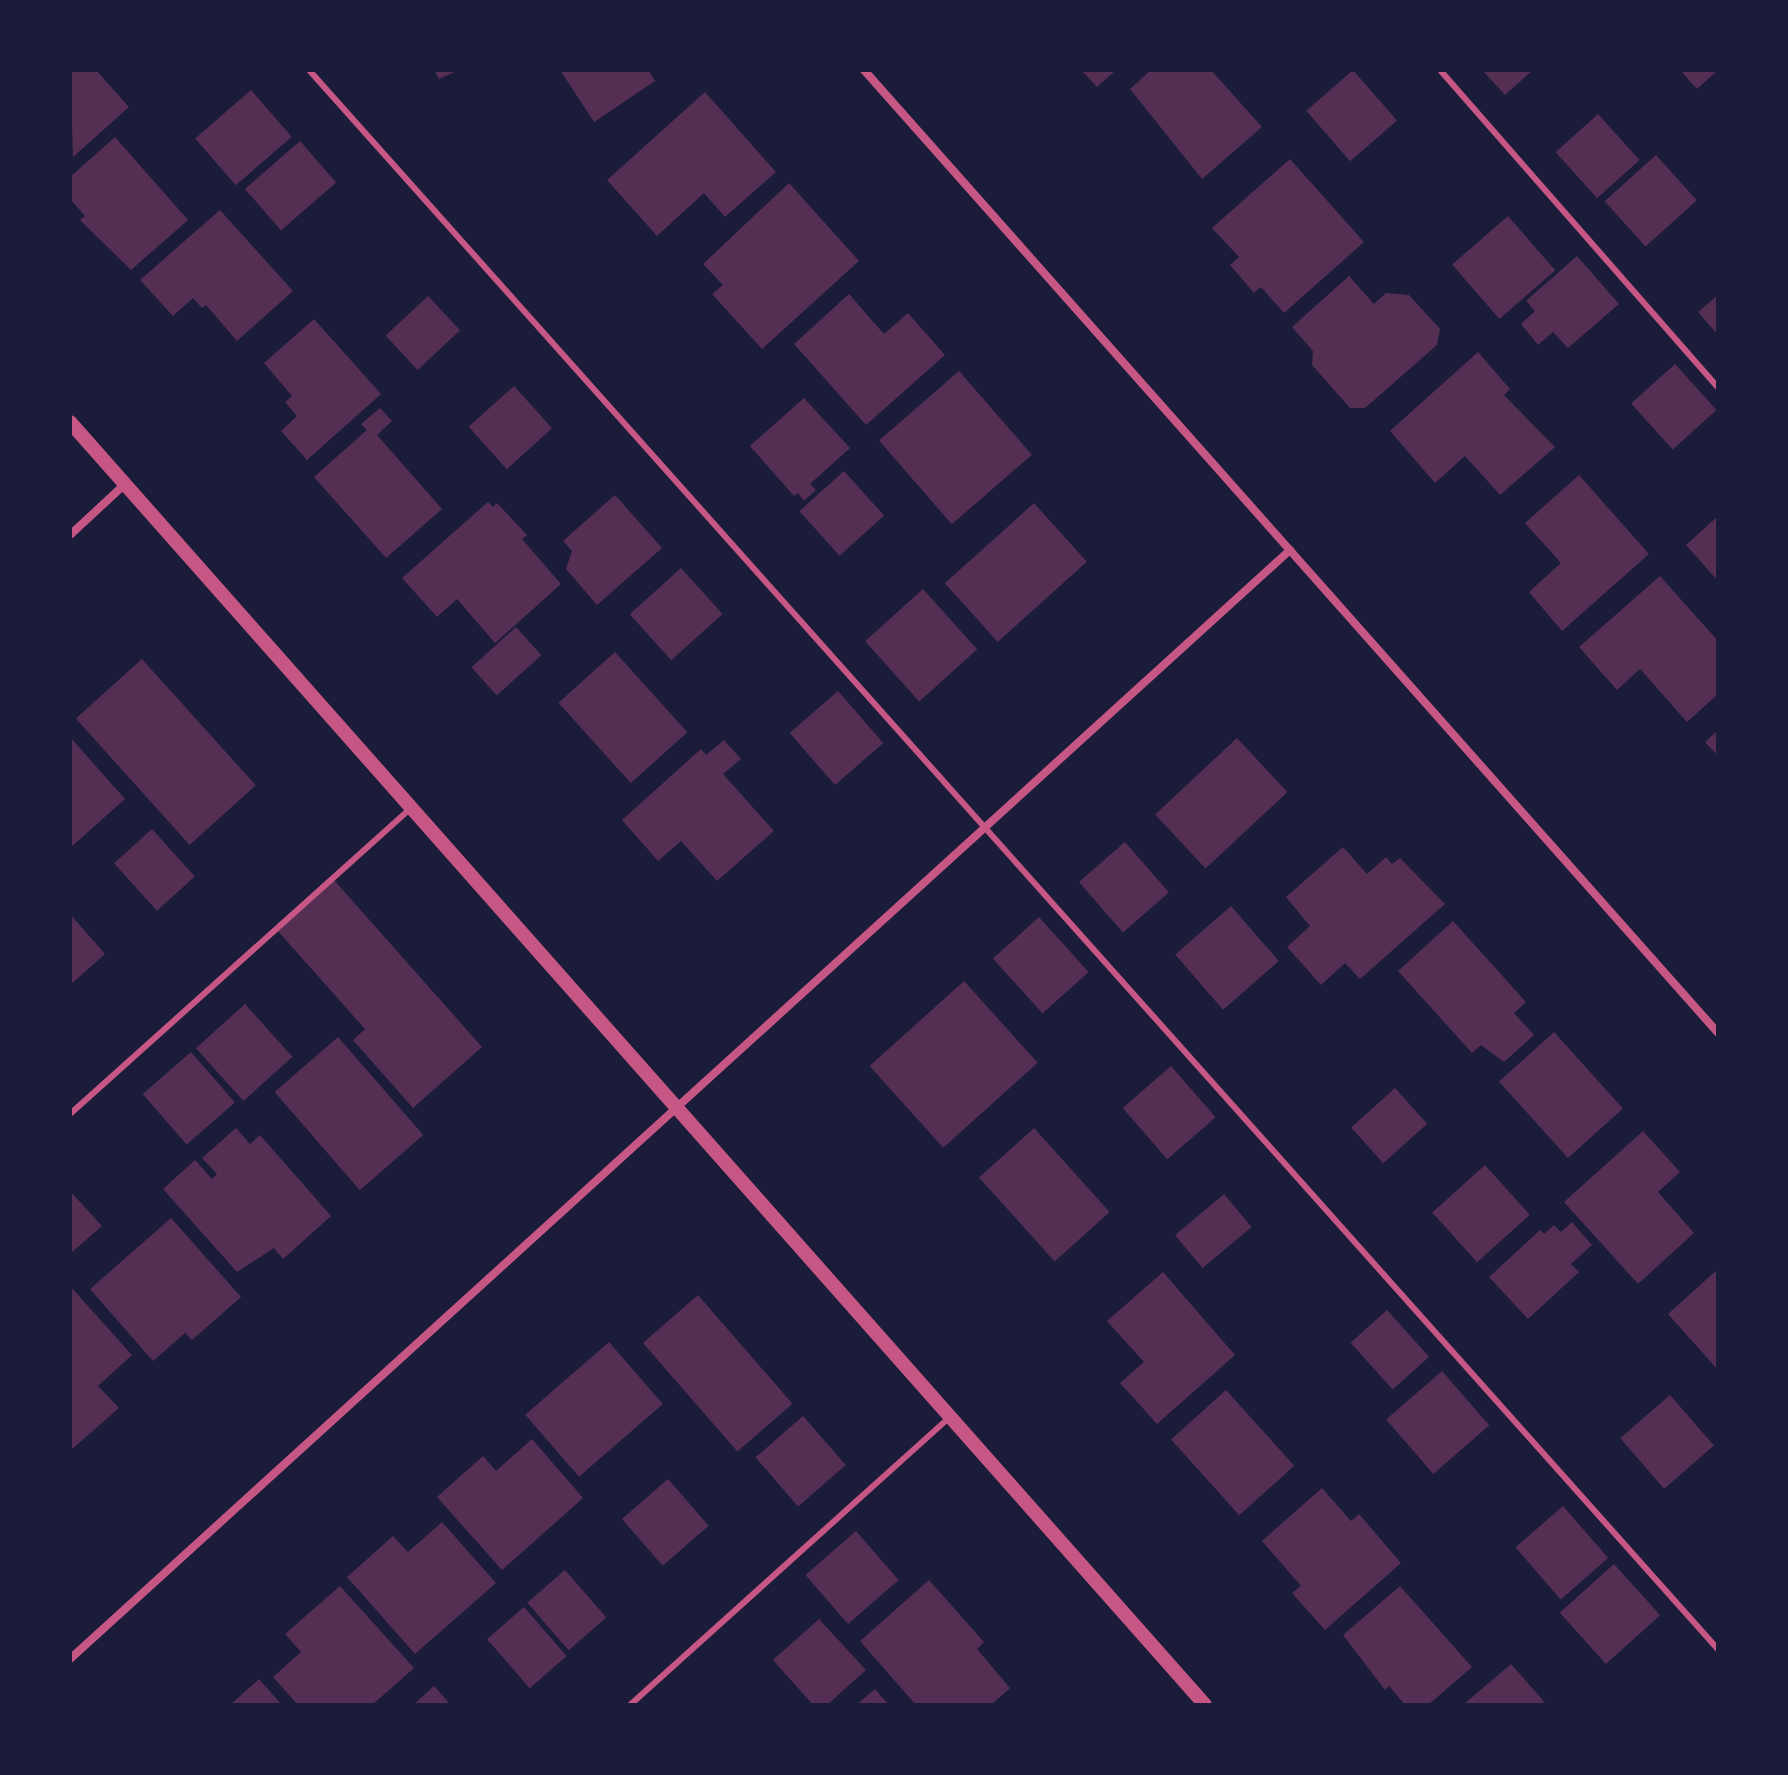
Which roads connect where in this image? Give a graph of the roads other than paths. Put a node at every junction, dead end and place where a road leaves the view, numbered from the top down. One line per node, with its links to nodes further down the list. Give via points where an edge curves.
1 (309, 70): 10 (lane)
2 (864, 70): 8 (street)
3 (1440, 70): 4 (lane)
4 (1718, 388)
5 (70, 422): 6 (street)
6 (125, 484): 7 (street); 9 (street)
7 (70, 535)
8 (1290, 550): 10 (street); 11 (street)
9 (412, 808): 12 (street); 13 (lane)
10 (984, 827): 12 (street); 15 (lane)
11 (1718, 1033)
12 (676, 1107): 14 (street); 16 (street)
13 (70, 1114)
14 (950, 1417): 17 (lane); 18 (street)
15 (1718, 1649)
16 (70, 1659)
17 (630, 1705)
18 (1205, 1705)

